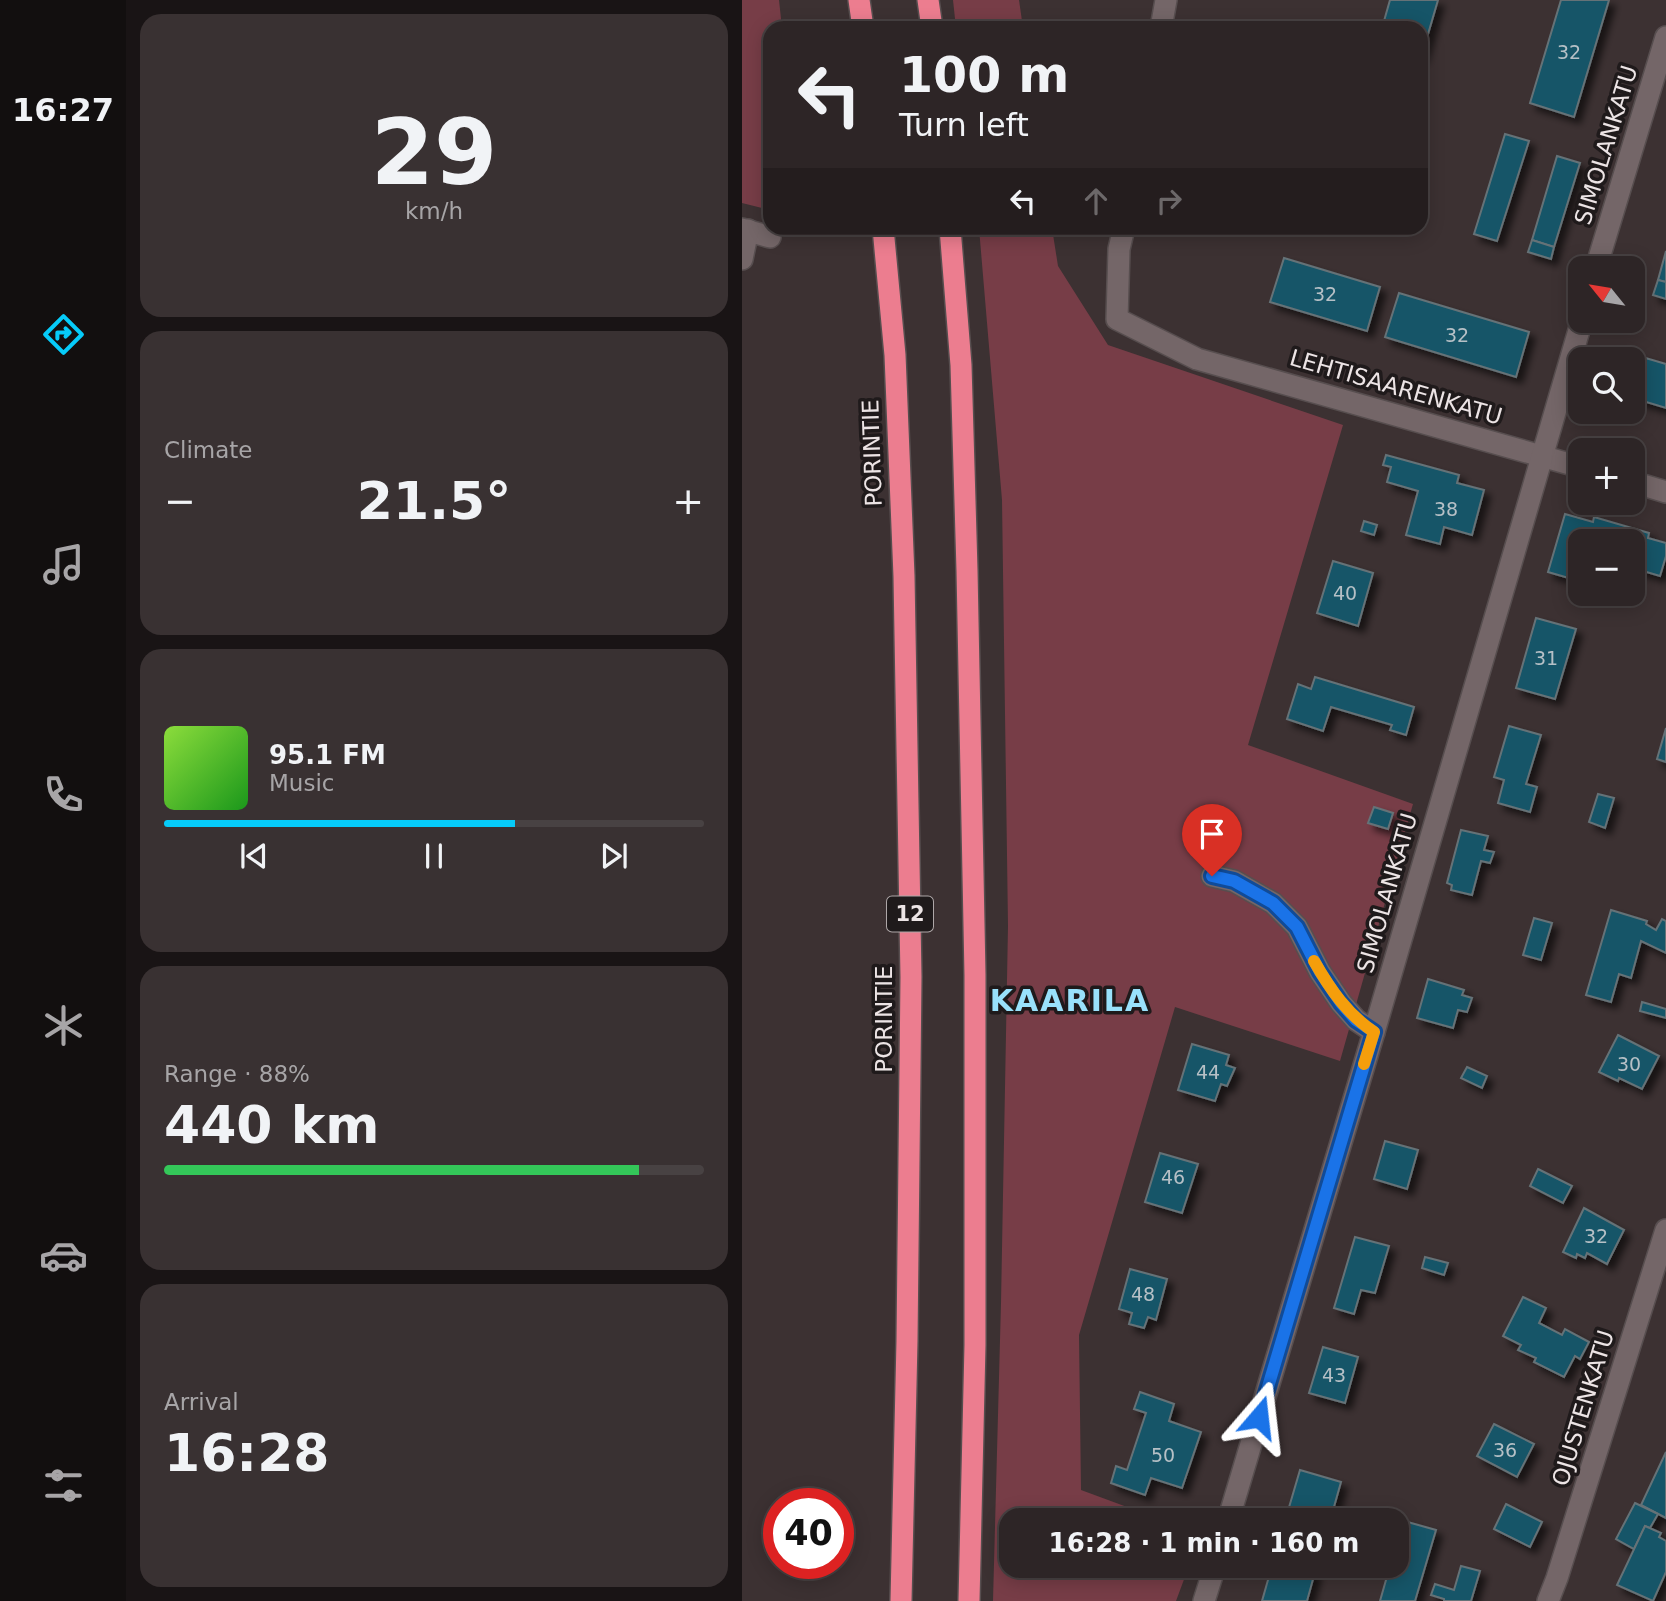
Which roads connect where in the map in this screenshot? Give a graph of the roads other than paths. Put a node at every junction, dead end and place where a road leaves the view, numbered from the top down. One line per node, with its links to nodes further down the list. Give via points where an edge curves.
1 (859, 0): 4 (highway)
2 (928, 0): 5 (highway)
3 (1166, 0): 6 (street)
4 (862, 21)
5 (931, 21)
6 (1162, 21)
7 (1666, 37): 13 (street, SIMOLANKATU)
8 (745, 230): 12 (street); 14 (street)
9 (884, 235): 25 (highway, PORINTIE / 12, via 895,355 904,576 911,977)
10 (951, 235): 26 (highway, via 961,365 968,570 975,975 975,1345)
11 (1122, 235): 16 (street, LEHTISAARENKATU, via 1116,319 1197,359)
12 (770, 237)
13 (1600, 256)
14 (742, 259)
15 (1578, 333): 16 (street, SIMOLANKATU)
16 (1542, 456): 17 (street, LEHTISAARENKATU); 21 (street, SIMOLANKATU)
17 (1568, 464)
18 (1645, 486): 19 (street)
19 (1666, 492)
20 (1212, 876): 21 (street, via 1234,881 1273,903 1297,927 1341,1003)
21 (1374, 1032): 23 (street, SIMOLANKATU)
22 (1666, 1230): 28 (street, OJUSTENKATU)
23 (1232, 1508)
24 (1211, 1578): 27 (street)
25 (901, 1601)
26 (969, 1601)
27 (1204, 1601)
28 (1548, 1601)

